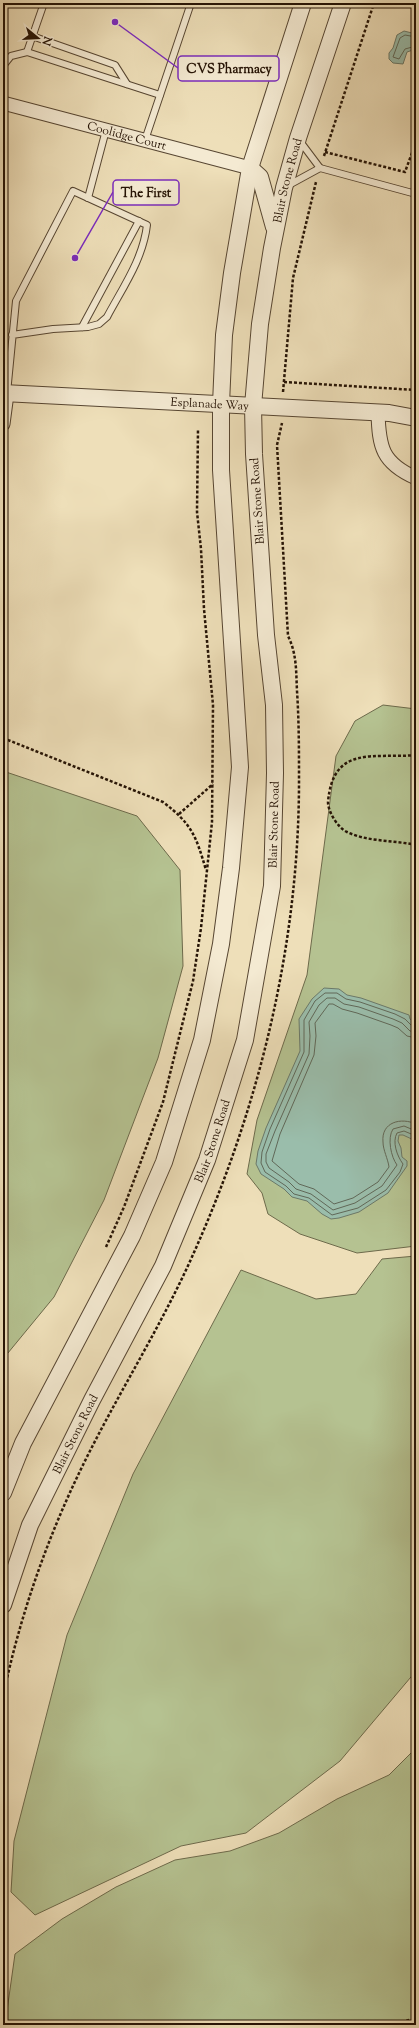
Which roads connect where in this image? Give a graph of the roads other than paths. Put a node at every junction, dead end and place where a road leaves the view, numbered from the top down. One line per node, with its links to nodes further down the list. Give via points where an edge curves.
1 (44, 3): 5 (lane)
2 (190, 3): 9 (lane)
3 (304, 3): 14 (street)
4 (343, 3): 12 (street, Blair Stone Road)
5 (32, 36): 6 (lane); 8 (lane, via 115,65)
6 (27, 52): 7 (lane, via 11,56); 8 (lane)
7 (3, 66)
8 (127, 84): 9 (lane)
9 (160, 95): 13 (lane)
10 (3, 103): 11 (street, Coolidge Court)
11 (106, 130): 13 (street, Coolidge Court); 18 (lane)
12 (298, 138): 15 (lane); 16 (street, Blair Stone Road)
13 (145, 140): 14 (street, Coolidge Court)
14 (250, 168): 20 (street, via 260,177); 24 (street, via 224,334)
15 (320, 168): 16 (lane); 17 (lane)
16 (284, 188): 20 (street, Blair Stone Road)
17 (416, 194)
18 (88, 198): 19 (lane); 22 (lane, via 73,191 16,301)
19 (138, 221): 21 (lane); 21 (lane, via 147,225 140,257 107,317 99,324)
20 (275, 231): 25 (street, Blair Stone Road, via 260,324)
21 (82, 327): 22 (lane)
22 (12, 335): 23 (lane)
23 (5, 394): 24 (street, Esplanade Way); 28 (street)
24 (220, 404): 25 (street, Esplanade Way); 30 (street, via 221,470 240,767 231,868 214,981 202,1040 161,1169 132,1236 23,1443)
25 (254, 406): 26 (street, Esplanade Way); 31 (street, Blair Stone Road, via 254,454 266,635 274,705 275,773 272,886 244,1040 207,1160 164,1266 92,1400 30,1525)
26 (378, 413): 27 (street, Esplanade Way); 29 (street, via 379,438 384,453 391,464)
27 (416, 418)
28 (3, 424)
29 (416, 478)
30 (3, 1493)
31 (3, 1604)

